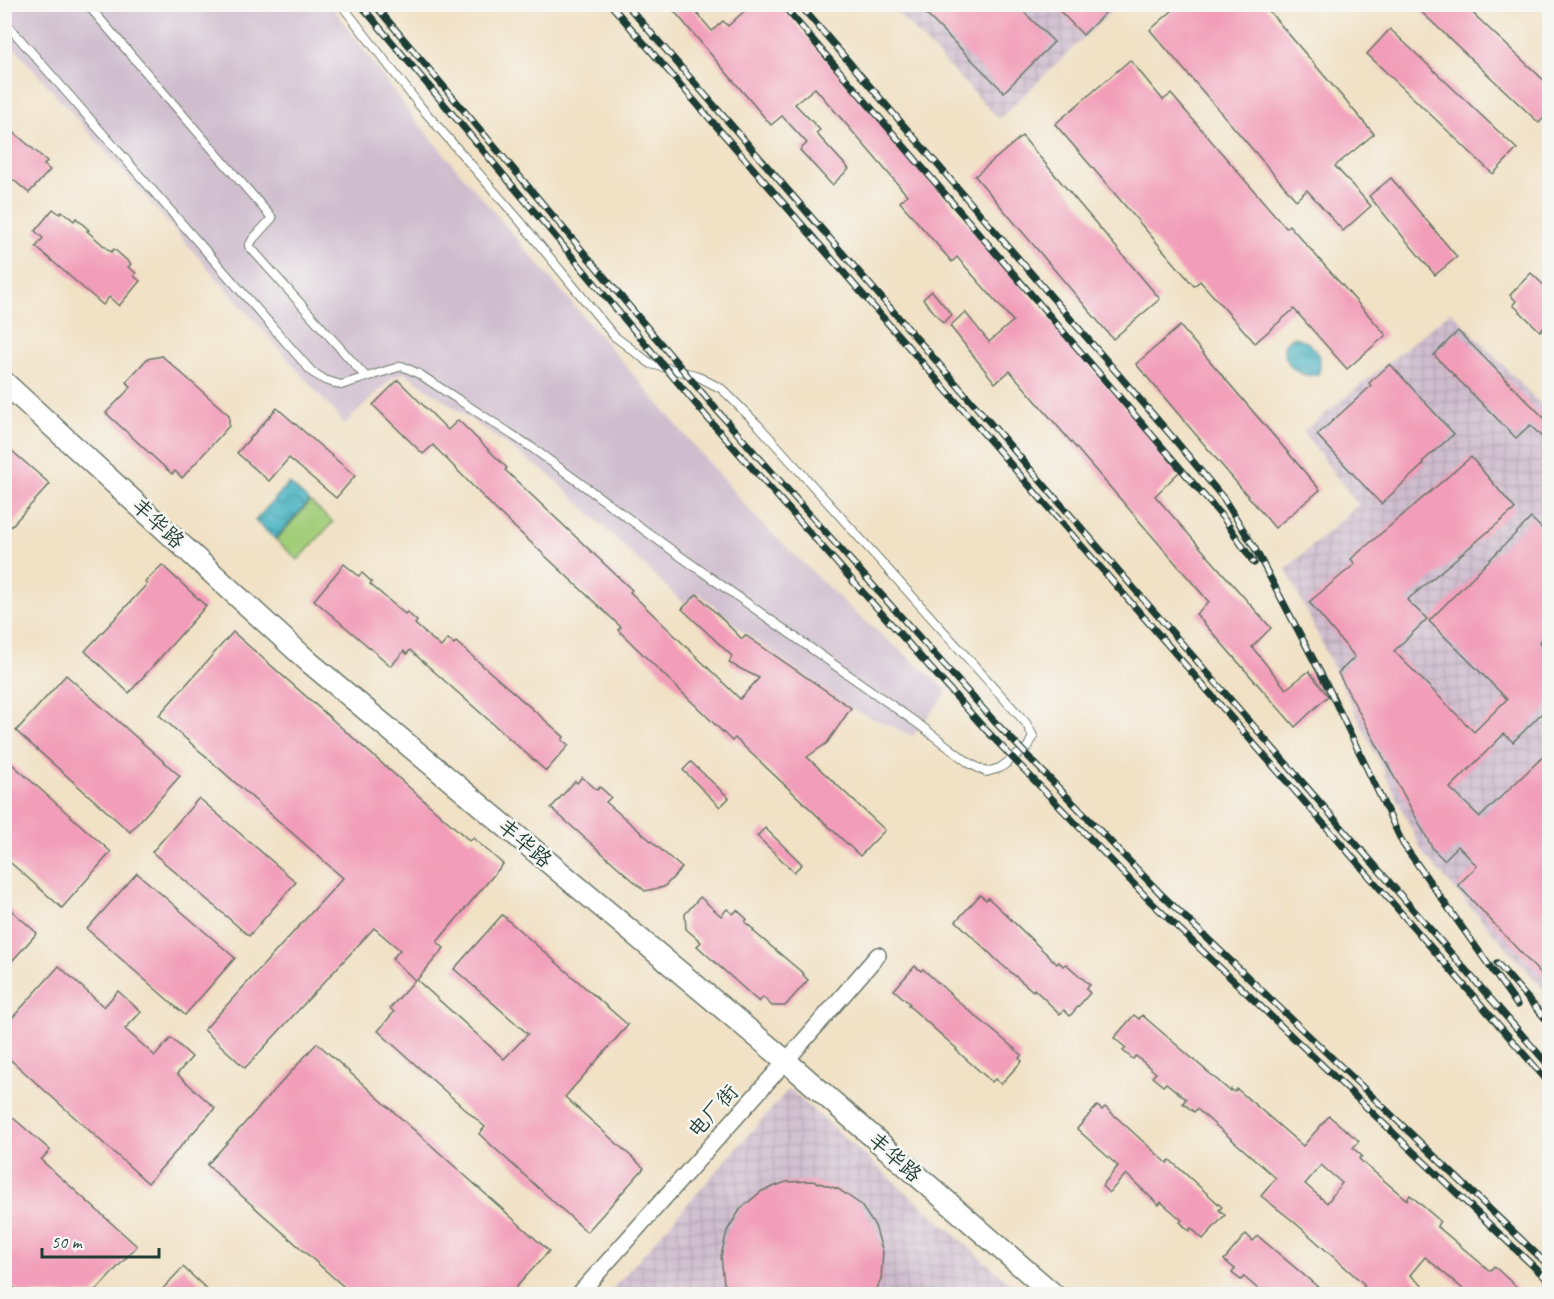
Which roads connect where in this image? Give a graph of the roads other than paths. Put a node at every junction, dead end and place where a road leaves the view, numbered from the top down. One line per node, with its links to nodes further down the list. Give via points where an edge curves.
1 (87, 4): 4 (lane, via 272,218 249,246)
2 (341, 4): 4 (lane, via 420,106 614,336 651,364 695,375 722,389 1026,723 1033,736 1028,747 1000,768 986,772 969,763 531,447 419,374 402,366)
3 (4, 21): 4 (lane, via 312,372 341,385)
4 (366, 377)
5 (4, 382): 7 (street, 丰华路, via 309,662)
6 (878, 955): 7 (street, 电厂街)
7 (786, 1061): 8 (street, 电厂街); 9 (street, 丰华路)
8 (579, 1294)
9 (1053, 1294)

